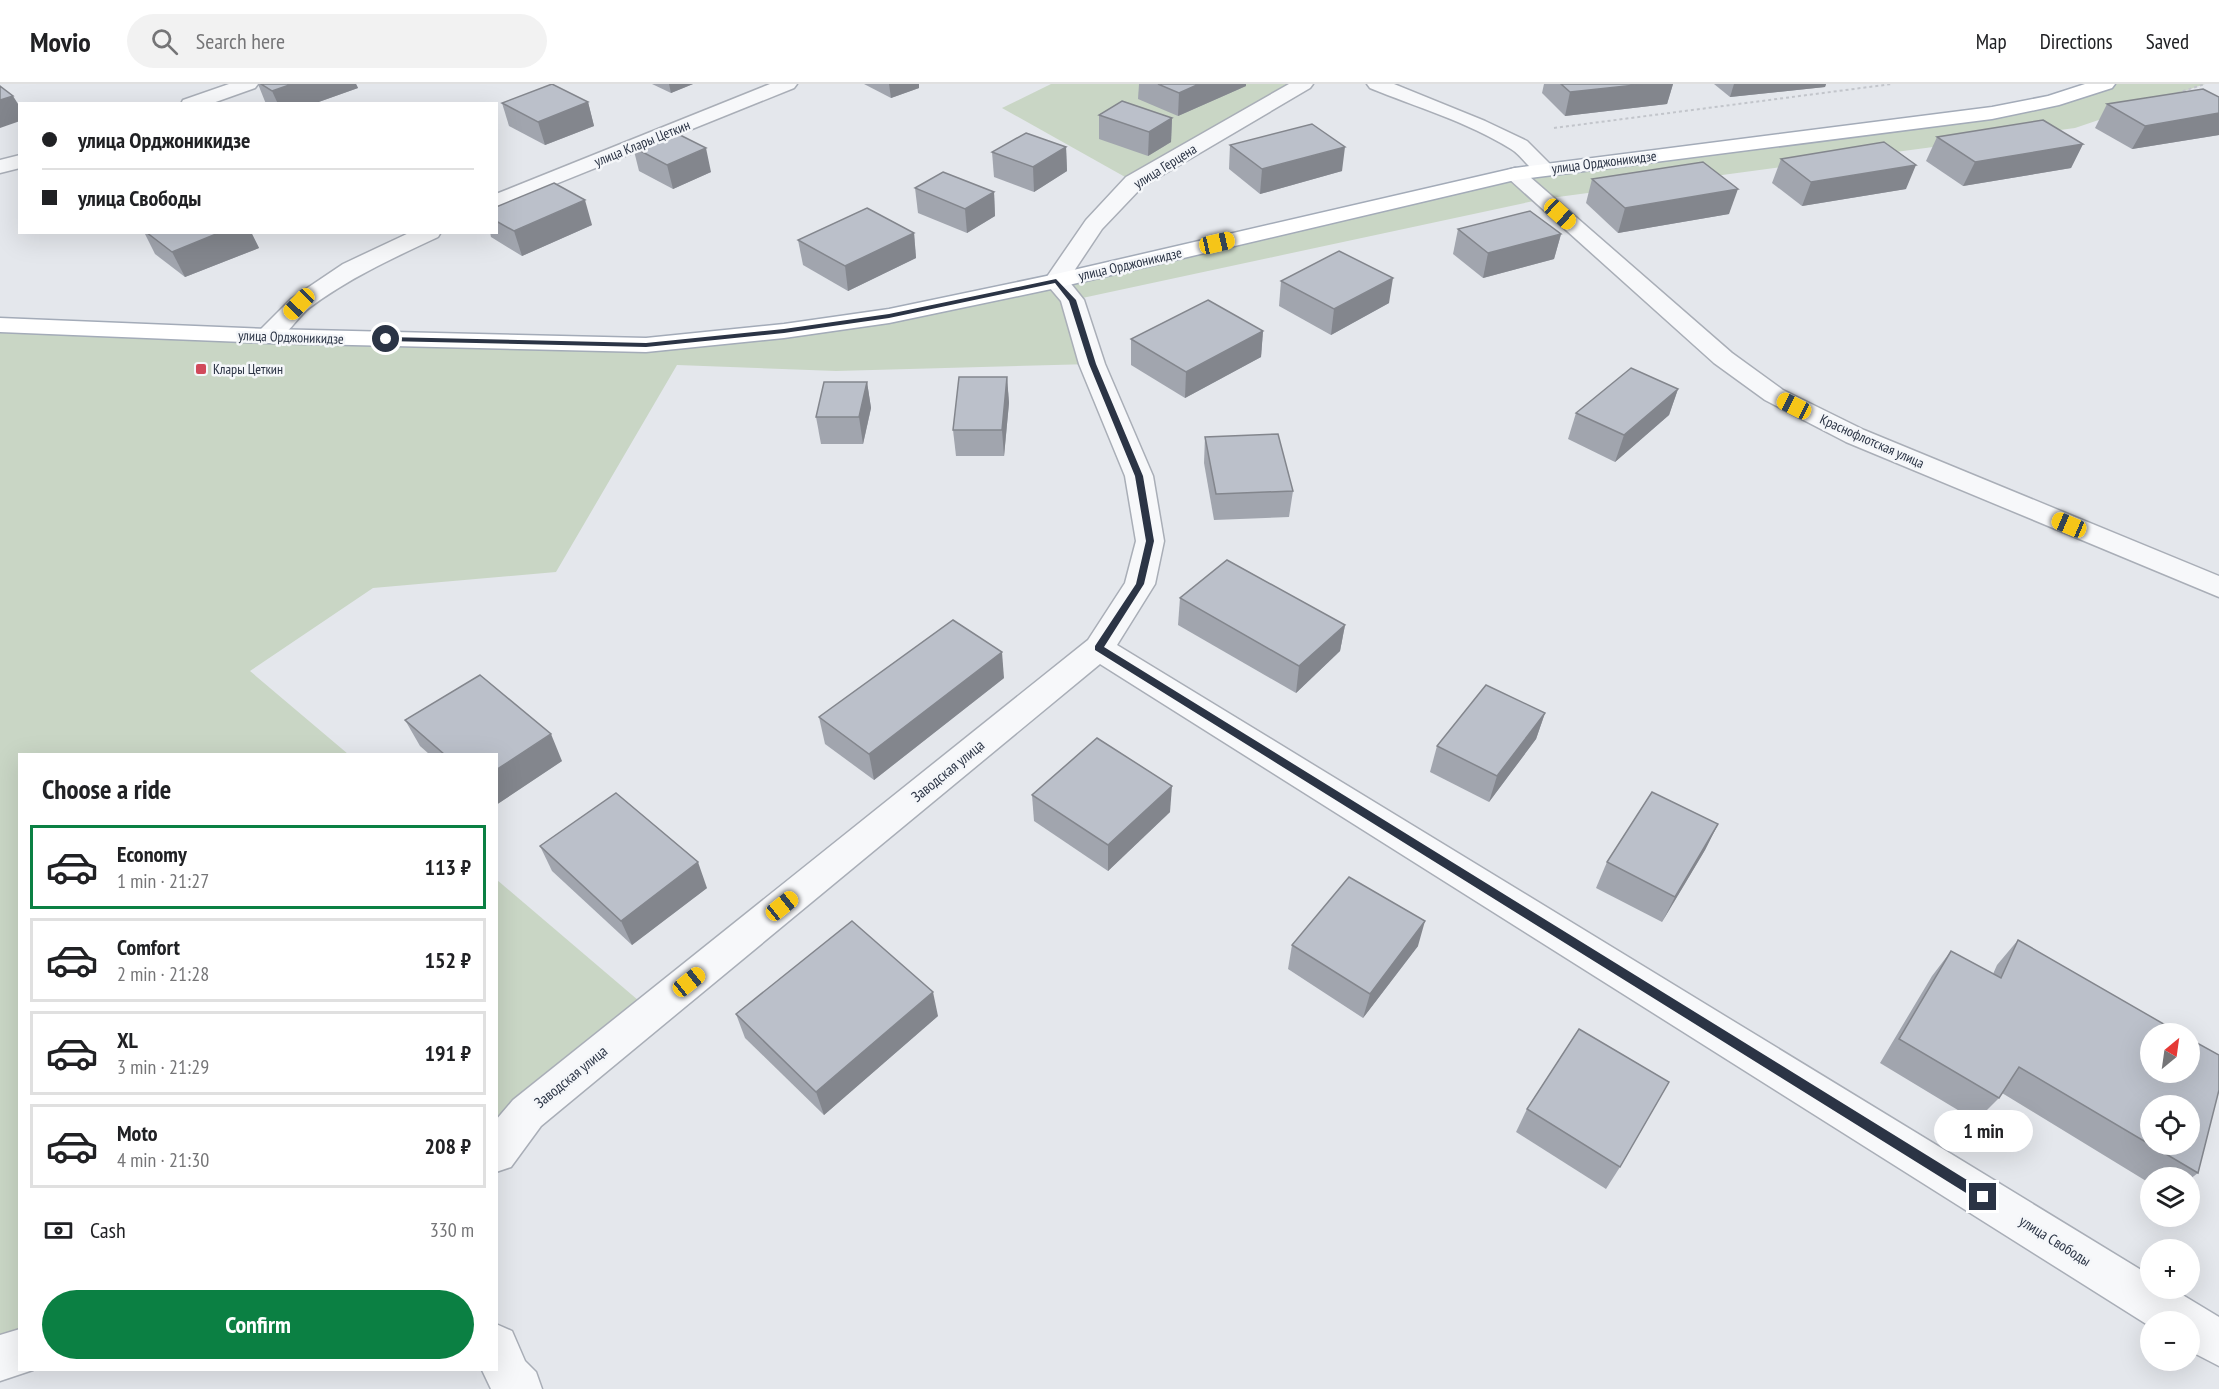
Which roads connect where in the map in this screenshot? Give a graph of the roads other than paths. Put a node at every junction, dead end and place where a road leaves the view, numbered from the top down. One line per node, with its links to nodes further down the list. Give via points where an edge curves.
1 (248, 84): 6 (street)
2 (787, 84): 11 (street, улица Клары Цеткин)
3 (1303, 84): 13 (street, улица Герцена, via 1134,182 1094,225)
4 (1377, 84): 9 (street, via 1520,145)
5 (2105, 84): 9 (main road, улица Орджоникидзе, via 1992,113)
6 (196, 102)
7 (18, 162): 8 (street)
8 (0, 167)
9 (1544, 169): 10 (main road, улица Орджоникидзе)
10 (1515, 174): 13 (main road, улица Орджоникидзе); 16 (street, Краснофлотская улица, via 1723,358 1774,395 1855,436)
11 (498, 201)
12 (426, 234): 15 (street, via 351,269 299,304)
13 (1056, 281): 15 (main road, улица Орджоникидзе, via 889,316 646,345); 17 (street, Заводская улица, via 1072,300 1092,364 1139,476 1150,541 1140,584)
14 (0, 325): 15 (main road, улица Орджоникидзе)
15 (268, 336)
16 (2219, 587)
17 (1099, 648): 18 (street, Заводская улица, via 527,1113); 19 (street, улица Свободы)
18 (498, 1150)
19 (2166, 1311)
20 (2200, 1331): 21 (street)
21 (2219, 1343)
22 (498, 1352): 25 (street)
23 (18, 1353): 24 (street)
24 (0, 1358)
25 (519, 1389)

